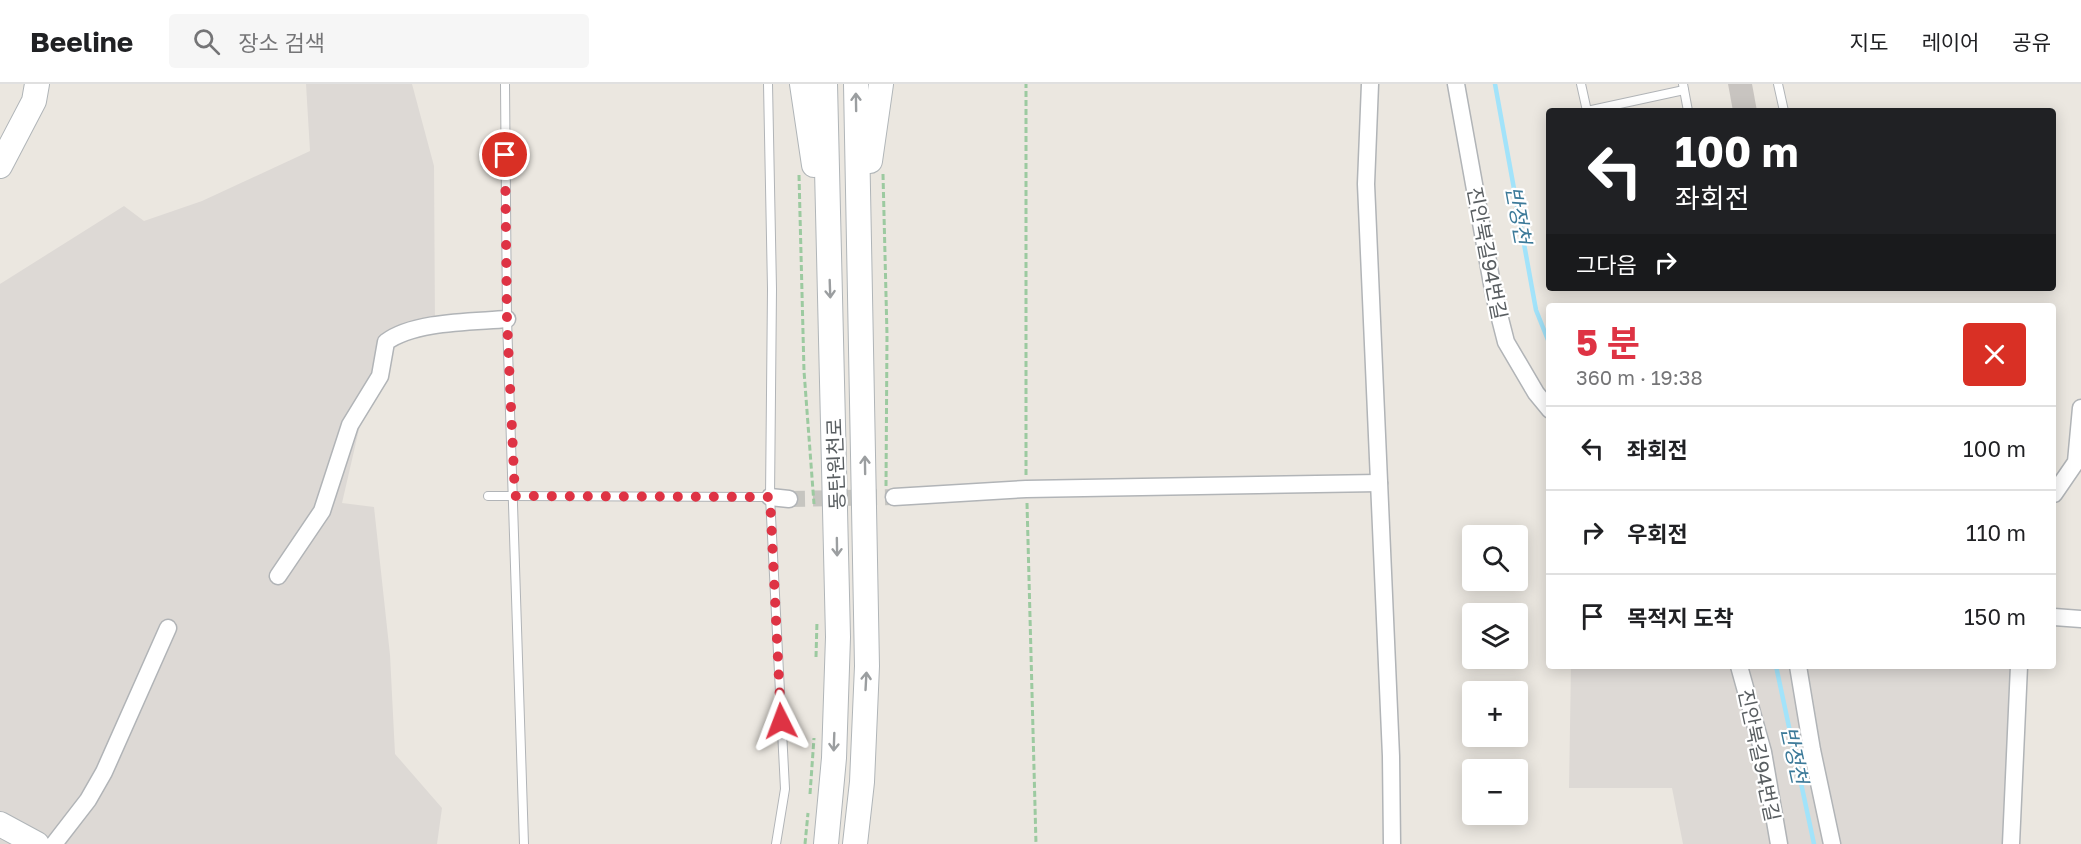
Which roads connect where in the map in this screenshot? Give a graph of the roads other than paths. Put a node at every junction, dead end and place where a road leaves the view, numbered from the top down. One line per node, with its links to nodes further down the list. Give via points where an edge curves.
1 (37, 84): 17 (main road, via 33,101)
2 (505, 84): 20 (lane)
3 (768, 84): 27 (lane, via 772,289)
4 (802, 84): 19 (main road)
5 (825, 84): 19 (main road, 동탄원천로)
6 (856, 84): 18 (main road, 동탄원천로, one-way to 6)
7 (881, 84): 18 (main road)
8 (1370, 84): 23 (street, via 1366,184)
9 (1456, 84): 21 (street, 진안북길94번길, via 1506,342)
10 (1581, 84): 13 (lane)
11 (1779, 84): 16 (lane)
12 (1684, 87): 14 (lane); 15 (lane)
13 (1586, 108)
14 (1599, 108)
15 (1688, 108)
16 (1783, 108)
17 (0, 166)
18 (860, 250): 43 (main road, 동탄원천로, one-way to 18, via 867,666)
19 (829, 252): 42 (main road, 동탄원천로, one-way to 42, via 838,636 834,758)
20 (507, 319): 26 (lane); 30 (street, via 399,333 386,342 380,376 351,425 322,511)
21 (1546, 405)
22 (2081, 408): 24 (street, via 2076,462)
23 (1379, 483): 28 (street, via 1026,489); 44 (street)
24 (2056, 491)
25 (488, 496): 26 (lane)
26 (515, 496): 27 (lane); 40 (lane)
27 (770, 497): 29 (street); 41 (lane, via 785,789)
28 (894, 497)
29 (789, 499)
30 (278, 576)
31 (2056, 617): 32 (street)
32 (2081, 619)
33 (168, 628): 39 (street, via 104,772)
34 (1740, 669): 45 (street, 진안북길94번길, via 1763,752)
35 (1798, 669): 46 (street)
36 (2019, 669): 47 (street)
37 (0, 824): 38 (main road)
38 (37, 844)
39 (54, 844)
40 (524, 844)
41 (776, 844)
42 (826, 844)
43 (855, 844)
44 (1392, 844)
45 (1779, 844)
46 (1832, 844)
47 (2011, 844)

